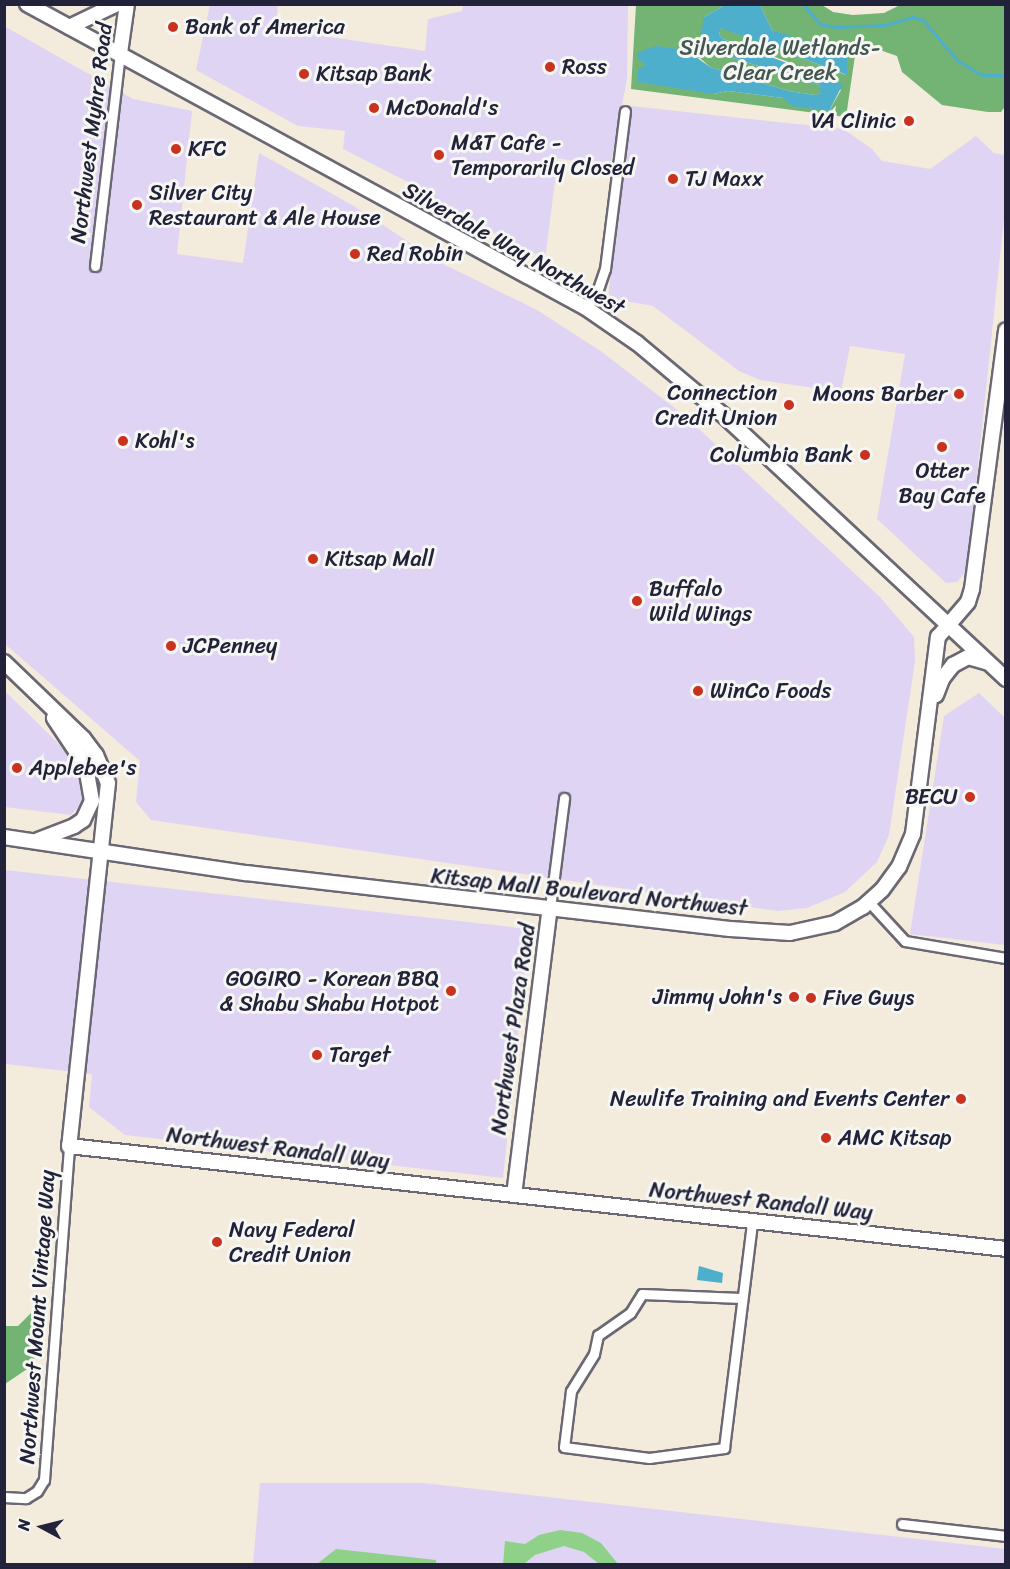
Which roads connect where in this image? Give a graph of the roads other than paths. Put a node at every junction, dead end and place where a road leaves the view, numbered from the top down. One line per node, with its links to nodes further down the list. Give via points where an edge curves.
1 (27, 4): 4 (main road, Silverdale Way Northwest)
2 (117, 4): 4 (main road)
3 (128, 4): 5 (main road, Northwest Myhre Road)
4 (69, 27): 5 (main road, Silverdale Way Northwest)
5 (120, 53): 7 (street, Northwest Myhre Road); 8 (main road, Silverdale Way Northwest)
6 (625, 111): 8 (street, via 605,269)
7 (96, 266)
8 (586, 308): 10 (main road, Silverdale Way Northwest, via 654,356 723,415)
9 (1005, 330): 10 (main road, via 972,589 968,602)
10 (946, 624): 12 (main road, Silverdale Way Northwest); 15 (main road, Kitsap Mall Boulevard Northwest, via 937,642)
11 (4, 662): 14 (main road)
12 (987, 662): 13 (main road, Silverdale Way Northwest); 15 (main road, via 968,657 947,670)
13 (1005, 679)
14 (49, 705): 18 (main road, via 86,766 92,801 83,820); 19 (main road, via 83,738 104,771 108,798)
15 (928, 723): 20 (main road, Kitsap Mall Boulevard Northwest, via 914,834 894,874)
16 (564, 798): 21 (street, Northwest Plaza Road)
17 (4, 837): 18 (main road, Kitsap Mall Boulevard Northwest)
18 (33, 841): 19 (main road, Kitsap Mall Boulevard Northwest)
19 (99, 852): 21 (main road, Kitsap Mall Boulevard Northwest); 23 (main road)
20 (869, 902): 21 (main road, Kitsap Mall Boulevard Northwest, via 829,925 790,933); 22 (street, via 905,941)
21 (550, 908): 24 (main road, Northwest Plaza Road)
22 (1005, 958)
23 (69, 1146): 24 (main road, Northwest Randall Way); 28 (street, Northwest Mount Vintage Way, via 44,1480 37,1491 26,1497)
24 (514, 1195): 25 (main road, Northwest Randall Way)
25 (752, 1222): 26 (main road, Northwest Randall Way); 27 (street)
26 (1005, 1249)
27 (741, 1298): 27 (street, via 642,1294 630,1313 598,1335 594,1354 571,1390 564,1447 649,1458 724,1448)
28 (4, 1497)
29 (902, 1524): 30 (street)
30 (1005, 1536)

